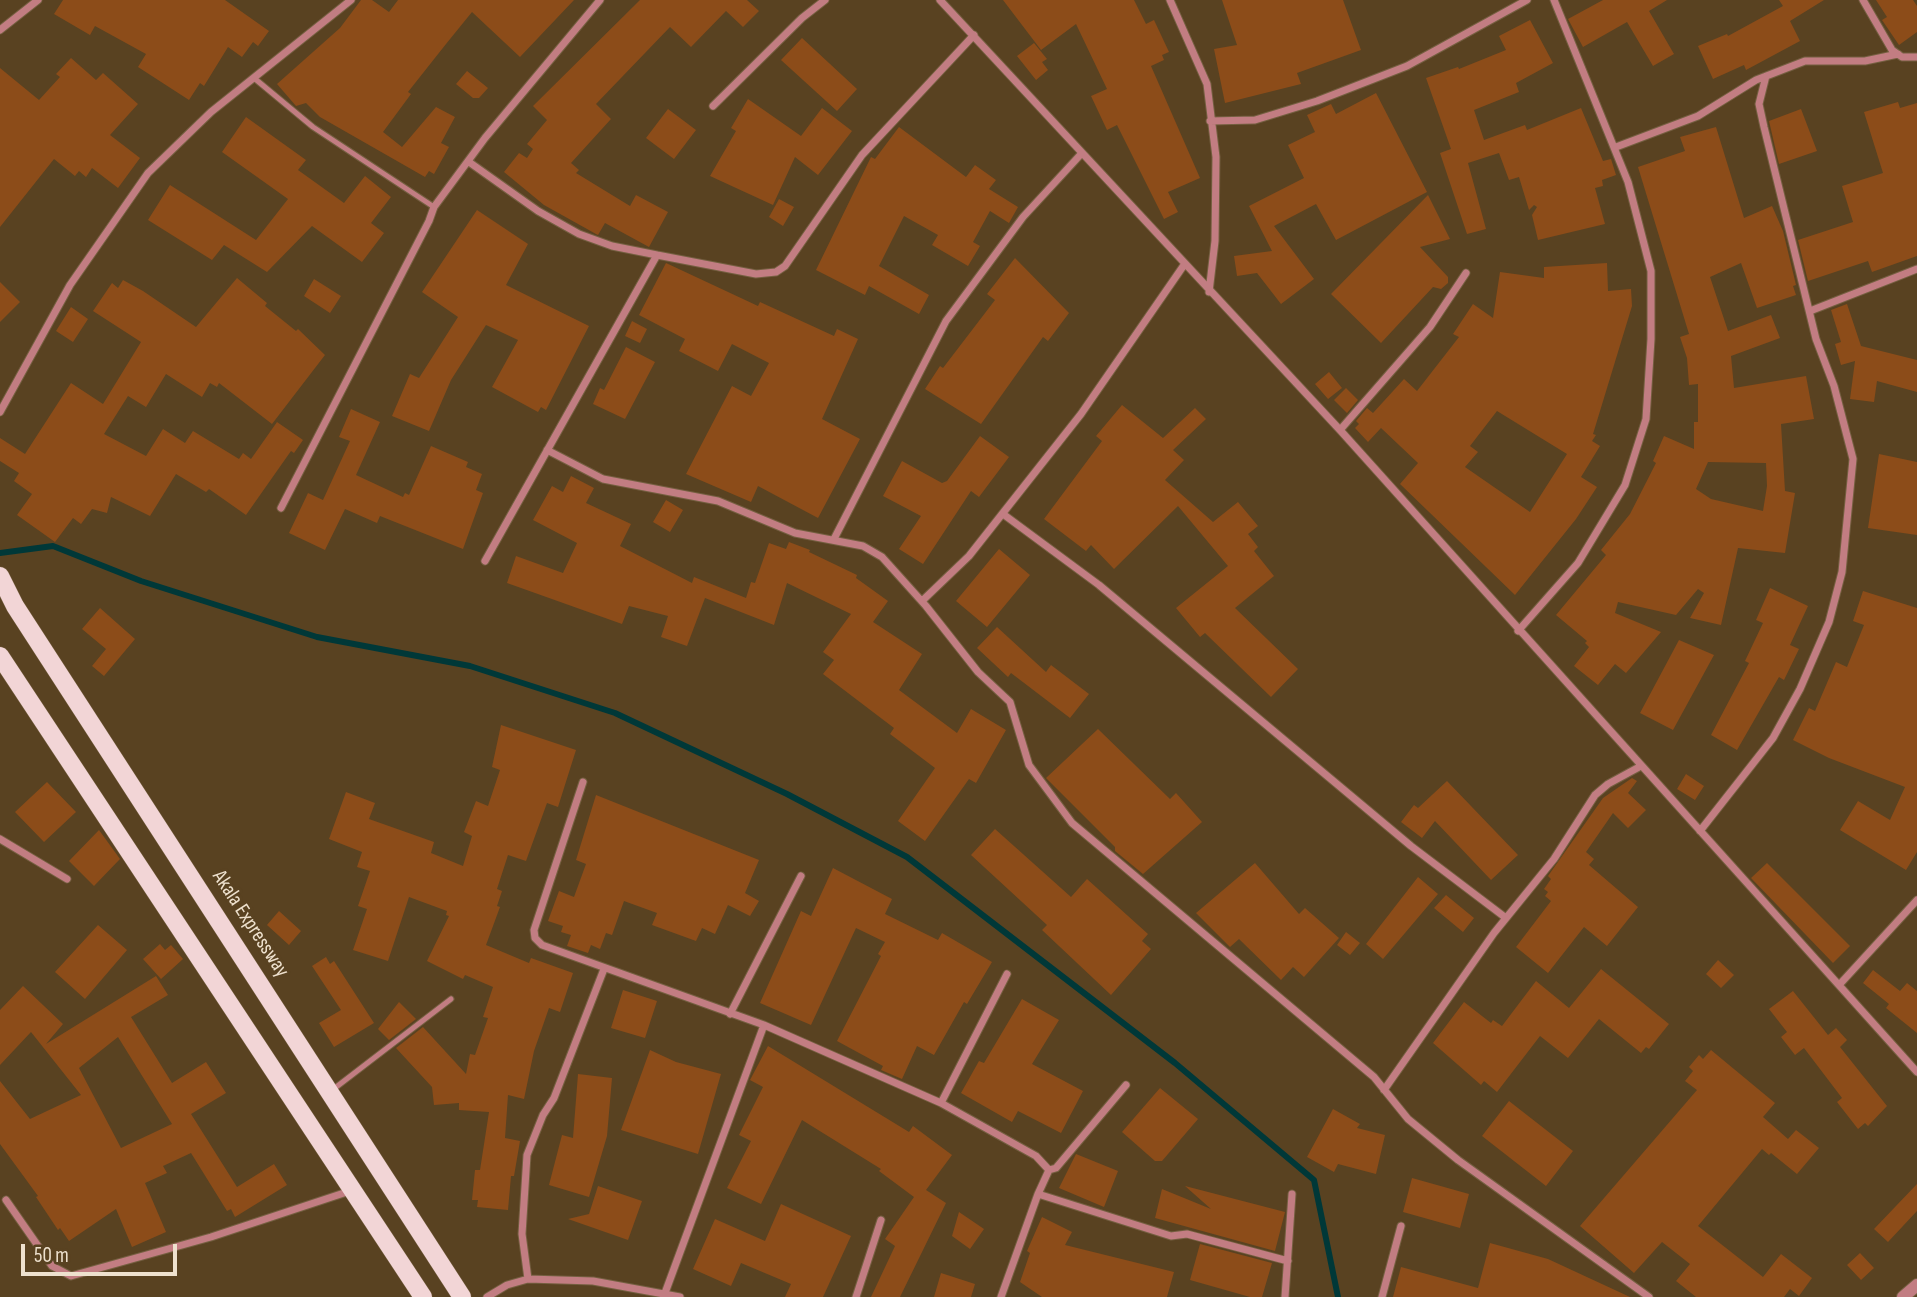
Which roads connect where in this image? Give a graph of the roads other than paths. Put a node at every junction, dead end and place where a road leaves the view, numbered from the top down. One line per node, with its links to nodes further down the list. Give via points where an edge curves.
1 (38, 0): 10 (street)
2 (351, 0): 15 (street)
3 (600, 0): 20 (street)
4 (825, 0): 16 (street)
5 (940, 0): 11 (street)
6 (1170, 0): 17 (street, via 1207,84)
7 (1527, 0): 17 (street, via 1407,66 1317,101 1255,120)
8 (1554, 0): 18 (street)
9 (1863, 0): 12 (street)
10 (0, 30)
11 (974, 34): 19 (street); 22 (street, via 862,155 785,266 755,274)
12 (1898, 54): 13 (street); 14 (street, via 1865,61 1805,61)
13 (1917, 57)
14 (1766, 76): 18 (street, via 1698,116); 27 (street, via 1759,104 1763,127)
15 (254, 78): 21 (lane, via 313,128); 28 (street, via 148,173 70,285)
16 (713, 106)
17 (1210, 121): 26 (street, via 1216,157)
18 (1616, 147): 37 (street, via 1651,271 1646,419 1619,495 1578,563)
19 (1082, 153): 23 (street); 33 (street, via 1023,217 946,321)
20 (469, 162): 21 (street); 22 (street, via 579,234)
21 (434, 207): 31 (street)
22 (657, 255): 30 (street)
23 (1184, 265): 26 (street); 32 (street, via 1123,358)
24 (1917, 269): 27 (street)
25 (1466, 273): 29 (street, via 1430,327)
26 (1209, 292): 29 (street)
27 (1810, 311): 41 (street, via 1853,459 1842,572 1829,622 1789,709 1753,768)
28 (0, 412)
29 (1340, 430): 37 (street)
30 (547, 450): 33 (street, via 603,479 718,501 795,533); 34 (street)
31 (281, 508)
32 (1003, 514): 36 (street, via 969,556); 46 (street, via 1099,585 1411,846)
33 (834, 539): 36 (street, via 863,546 882,557)
34 (485, 561)
35 (0, 576): 56 (main road, Akala Expressway, via 15,606)
36 (922, 601): 55 (street, via 978,672 1010,702 1029,765 1072,823)
37 (1518, 632): 39 (street)
38 (0, 656): 59 (main road)
39 (1641, 766): 41 (street); 46 (street, via 1595,795)
40 (583, 782): 47 (street, via 534,930 542,945)
41 (1700, 831): 49 (street)
42 (0, 839): 44 (street)
43 (802, 876): 51 (street)
44 (67, 879)
45 (1917, 900): 49 (street)
46 (1506, 918): 55 (street)
47 (604, 969): 51 (street); 66 (street, via 527,1155 522,1234)
48 (1007, 974): 57 (street)
49 (1840, 984): 53 (street)
50 (452, 999): 56 (lane)
51 (730, 1014): 52 (street)
52 (764, 1025): 57 (street); 68 (street)
53 (1917, 1072)
54 (1126, 1085): 58 (street, via 1056,1168)
55 (1384, 1090): 77 (street, via 1408,1119 1458,1160)
56 (331, 1091): 70 (main road, Akala Expressway)
57 (941, 1103): 58 (street, via 1036,1156)
58 (1049, 1170): 60 (street)
59 (351, 1191): 62 (street, via 71,1276 52,1266); 69 (main road)
60 (1038, 1194): 65 (street, via 1171,1236 1187,1234); 74 (street)
61 (1292, 1194): 65 (street)
62 (6, 1200)
63 (881, 1220): 73 (street)
64 (1402, 1226): 76 (street)
65 (1288, 1261): 75 (street)
66 (528, 1279): 68 (street, via 593,1281); 71 (street)
67 (1917, 1285): 78 (street)
68 (665, 1293): 72 (street)
69 (423, 1297)
70 (462, 1297)
71 (487, 1297)
72 (680, 1297)
73 (856, 1297)
74 (1001, 1297)
75 (1285, 1297)
76 (1382, 1297)
77 (1649, 1297)
78 (1903, 1297)

